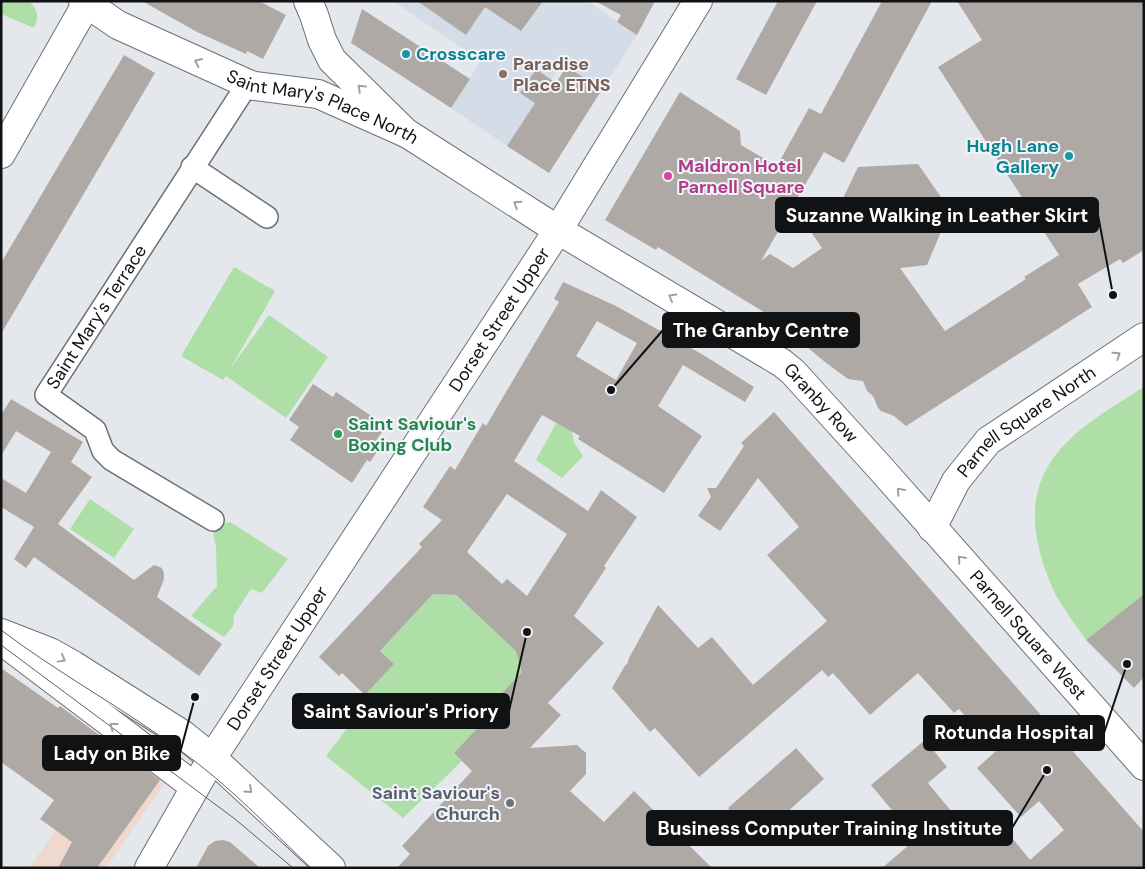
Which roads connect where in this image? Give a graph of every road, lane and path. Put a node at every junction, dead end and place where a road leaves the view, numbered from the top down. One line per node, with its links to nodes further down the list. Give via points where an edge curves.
1 (308, 1): 5 (main road, Saint Mary's Place North, one-way to 1, via 332,60)
2 (698, 1): 9 (main road, Dorset Street Upper)
3 (86, 2): 4 (main road, Saint Mary's Place North, one-way to 3, via 118,24); 6 (main road)
4 (246, 83): 5 (main road, Saint Mary's Place North, via 318,94); 7 (street, Saint Mary's Terrace)
5 (408, 134): 9 (main road, Granby Row, one-way to 5)
6 (1, 154)
7 (192, 168): 8 (street); 11 (street, Saint Mary's Terrace, via 46,395 95,430 103,451 112,460)
8 (267, 217)
9 (558, 230): 12 (main road, Granby Row, one-way to 9, via 782,362); 15 (main road, Dorset Street Upper)
10 (1144, 337): 12 (main road, Parnell Square North, one-way to 10, via 956,482 988,441)
11 (213, 520)
12 (932, 528): 16 (main road, Parnell Square West, one-way to 12)
13 (1, 633): 15 (main road, one-way to 15, via 50,652 73,665 165,722)
14 (1, 640): 17 (main road, one-way to 14)
15 (212, 758): 17 (main road, Dorset Street Upper); 19 (main road, one-way to 19)
16 (1144, 766)
17 (194, 787): 18 (main road, Dorset Street Upper)
18 (149, 868)
19 (331, 868)

